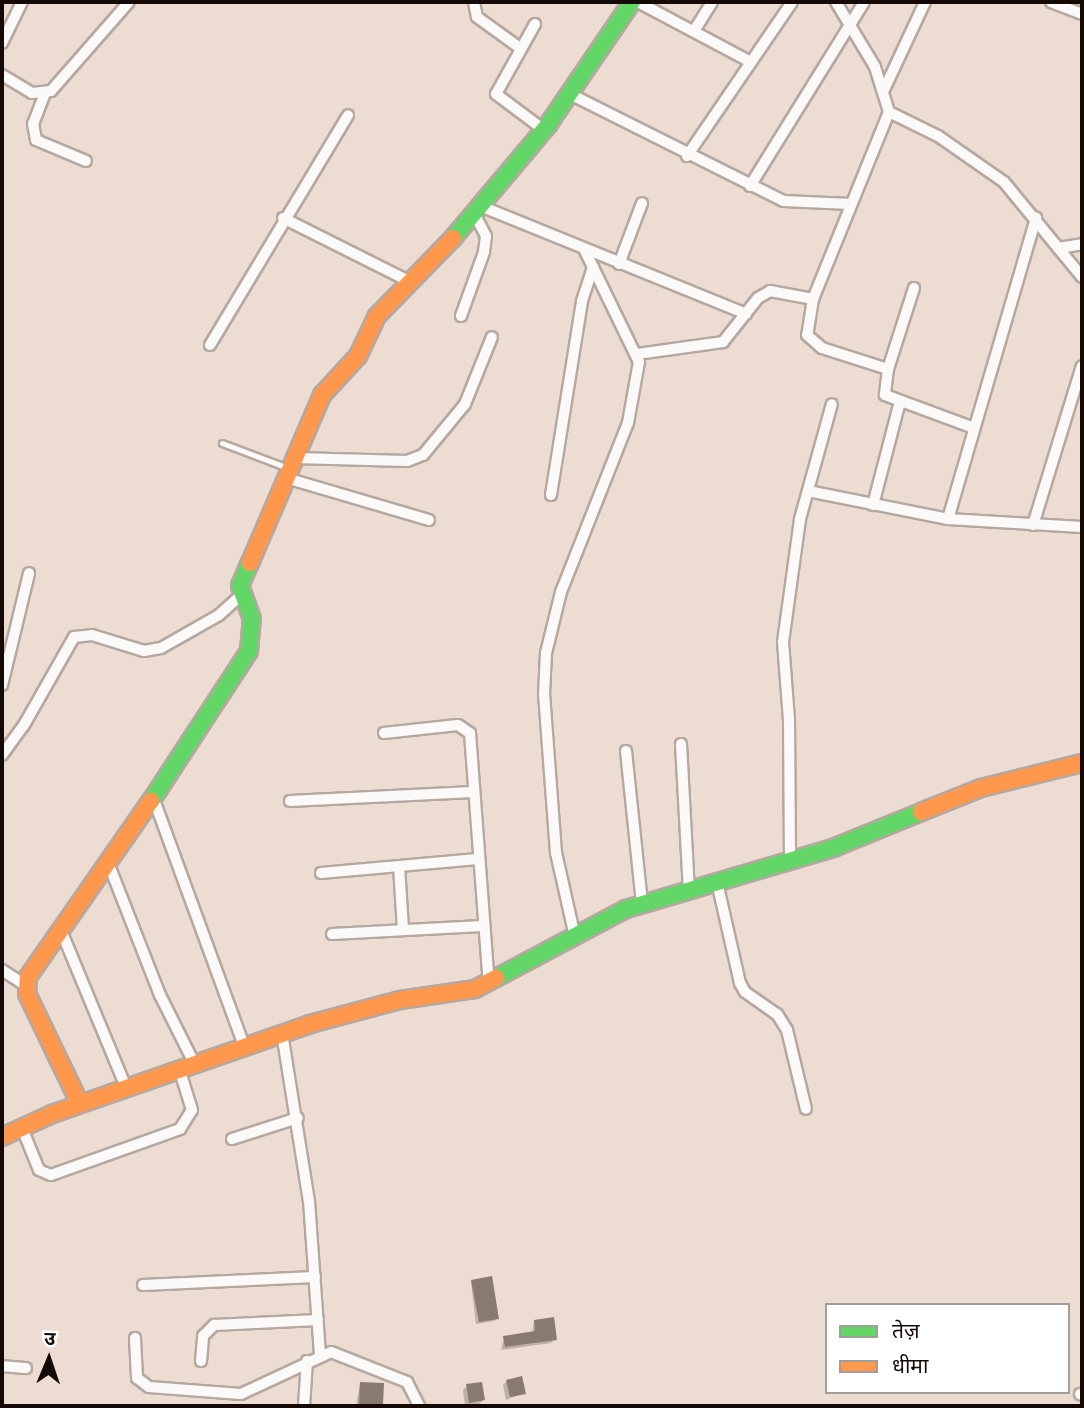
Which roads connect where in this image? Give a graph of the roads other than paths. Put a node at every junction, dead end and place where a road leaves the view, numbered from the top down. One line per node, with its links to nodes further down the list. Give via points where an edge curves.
1 (22, 2): 16 (street)
2 (129, 2): 22 (street)
3 (474, 2): 17 (street, via 477,17)
4 (632, 2): 23 (street)
5 (638, 2): 15 (street)
6 (712, 2): 15 (street)
7 (792, 2): 18 (street)
8 (836, 2): 14 (street)
9 (864, 2): 14 (street)
10 (925, 2): 21 (street)
11 (1051, 2): 12 (street)
12 (1082, 14)
13 (535, 24): 17 (street)
14 (851, 26): 21 (street, via 875,67); 29 (street)
15 (694, 31): 18 (street)
16 (2, 43)
17 (520, 48): 26 (street, via 496,94)
18 (751, 62): 27 (street)
19 (5, 77): 20 (street); 22 (street, via 32,93)
20 (2, 90)
21 (883, 92): 24 (street)
22 (45, 93): 28 (street, via 33,124 36,139)
23 (568, 93): 26 (street); 27 (street)
24 (889, 112): 31 (street); 34 (street, via 938,136 984,168)
25 (348, 115): 33 (street)
26 (544, 130): 32 (street)
27 (687, 156): 29 (street)
28 (86, 161)
29 (750, 186): 31 (street, via 795,204)
30 (642, 203): 38 (street)
31 (850, 204): 43 (street)
32 (479, 211): 37 (street); 41 (street); 45 (street, via 486,236 484,252)
33 (283, 218): 41 (street); 47 (street)
34 (1036, 218): 36 (street); 53 (street)
35 (1082, 244): 36 (street)
36 (1058, 248): 40 (street)
37 (585, 251): 38 (street); 39 (street)
38 (619, 264): 44 (street)
39 (593, 267): 48 (street); 57 (street, via 582,301)
40 (1082, 277)
41 (413, 283): 55 (street, via 377,316 358,356 322,396)
42 (914, 288): 50 (street)
43 (813, 299): 44 (street, via 770,291); 50 (street, via 808,326 811,342)
44 (747, 314): 48 (street, via 729,338 712,347)
45 (461, 316)
46 (492, 337): 55 (street, via 465,404 423,455 407,461)
47 (210, 345)
48 (637, 354): 86 (street, via 638,384 628,422 561,592 546,653 544,695 556,853)
49 (1082, 366): 61 (street)
50 (888, 369): 51 (street, via 885,395)
51 (900, 401): 53 (street); 58 (street)
52 (832, 404): 56 (street)
53 (974, 428): 59 (street)
54 (222, 443): 55 (lane)
55 (290, 468): 60 (street); 64 (street, via 243,577)
56 (808, 491): 58 (street); 75 (street, via 783,642 789,720)
57 (551, 495)
58 (873, 505): 59 (street)
59 (948, 519): 61 (street)
60 (429, 520)
61 (1033, 525): 62 (street)
62 (1082, 527)
63 (29, 573): 65 (street)
64 (240, 596): 68 (street, via 219,615 161,648 144,651 92,635 74,637); 72 (street, via 252,619 249,651)
65 (2, 685)
66 (384, 733): 71 (street, via 466,727)
67 (681, 744): 80 (street)
68 (3, 749)
69 (626, 751): 81 (street)
70 (1082, 763): 75 (street, via 981,788)
71 (473, 792): 73 (street); 74 (street)
72 (153, 797): 76 (street); 91 (street)
73 (290, 801)
74 (477, 859): 77 (street); 82 (street)
75 (790, 861): 79 (street)
76 (109, 865): 83 (street); 92 (street)
77 (399, 866): 78 (street); 84 (street)
78 (321, 873)
79 (717, 882): 80 (street); 95 (street, via 740,983 745,992 776,1014 787,1030)
80 (689, 890): 81 (street)
81 (642, 903): 86 (street)
82 (482, 926): 84 (street); 88 (street)
83 (60, 928): 89 (street); 93 (street)
84 (403, 930): 85 (street)
85 (332, 934)
86 (575, 937): 88 (street)
87 (2, 970): 89 (street)
88 (489, 984): 90 (street, via 458,994 400,1000)
89 (25, 985): 94 (street)
90 (282, 1032): 91 (street); 96 (street)
91 (244, 1045): 92 (street)
92 (186, 1066): 93 (street); 97 (street, via 192,1110 180,1129 51,1175 39,1170)
93 (126, 1087): 94 (street)
94 (80, 1104): 97 (street)
95 (806, 1109)
96 (298, 1118): 99 (street); 100 (street)
97 (22, 1128): 98 (street)
98 (2, 1136)
99 (232, 1139)
100 (315, 1278): 101 (street); 102 (street)
101 (143, 1285)
102 (318, 1320): 104 (street); 105 (street, via 209,1327 203,1336)
103 (135, 1338): 106 (street, via 137,1378 159,1390 241,1394)
104 (320, 1354): 106 (street); 110 (street, via 331,1352 396,1376 407,1382)
105 (201, 1361)
106 (307, 1362): 109 (street)
107 (2, 1367): 108 (street)
108 (26, 1368)
109 (304, 1406)
110 (419, 1406)

